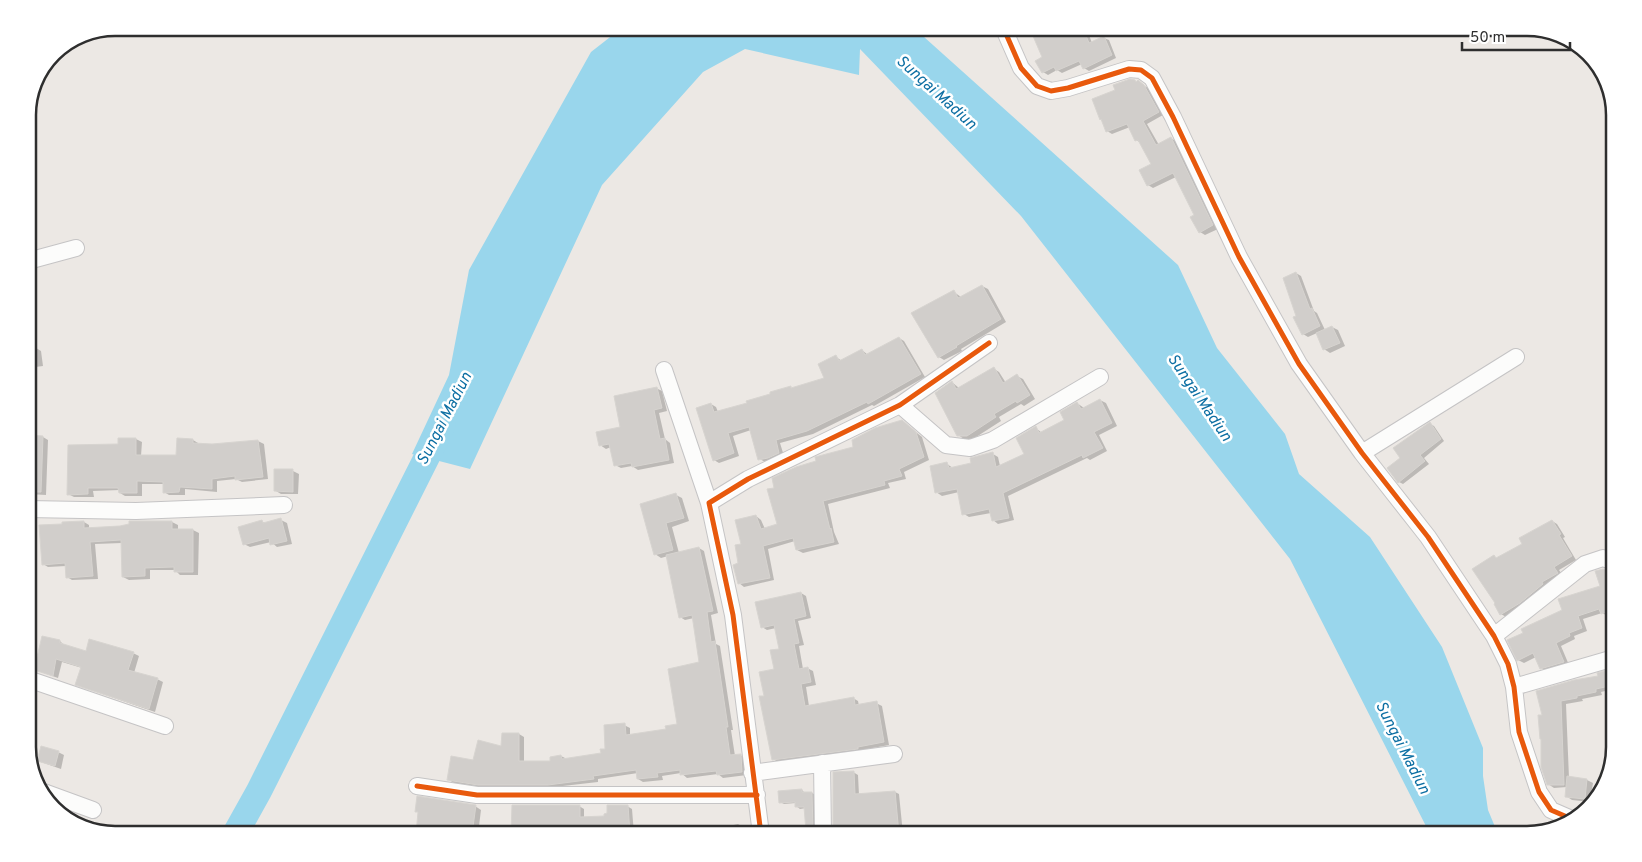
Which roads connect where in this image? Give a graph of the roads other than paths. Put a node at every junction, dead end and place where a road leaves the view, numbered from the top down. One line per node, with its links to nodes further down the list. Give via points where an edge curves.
1 (1007, 36): 9 (street, via 1021,68 1037,86 1051,91 1130,69 1141,70 1152,78 1240,257 1299,364)
2 (76, 248): 3 (street)
3 (36, 259)
4 (989, 342): 8 (street)
5 (1516, 357): 9 (street)
6 (664, 370): 10 (street)
7 (1100, 377): 8 (street, via 993,440 970,448 946,446)
8 (900, 405): 10 (street, via 748,479)
9 (1362, 453): 14 (street, via 1428,537)
10 (709, 503): 21 (street, via 733,615)
11 (284, 505): 12 (street, via 136,511)
12 (36, 509)
13 (1606, 559): 14 (street, via 1586,564)
14 (1494, 636): 17 (street, via 1508,664)
15 (1606, 660): 17 (street)
16 (36, 682): 18 (street)
17 (1514, 687): 26 (street, via 1519,732 1539,792 1551,810)
18 (165, 726)
19 (894, 754): 20 (street)
20 (822, 763): 21 (street); 28 (street)
21 (752, 773): 24 (street)
22 (417, 786): 24 (street, via 477,795)
23 (53, 796): 25 (street)
24 (757, 796): 27 (street)
25 (92, 810)
26 (1565, 816)
27 (760, 826)
28 (823, 826)

